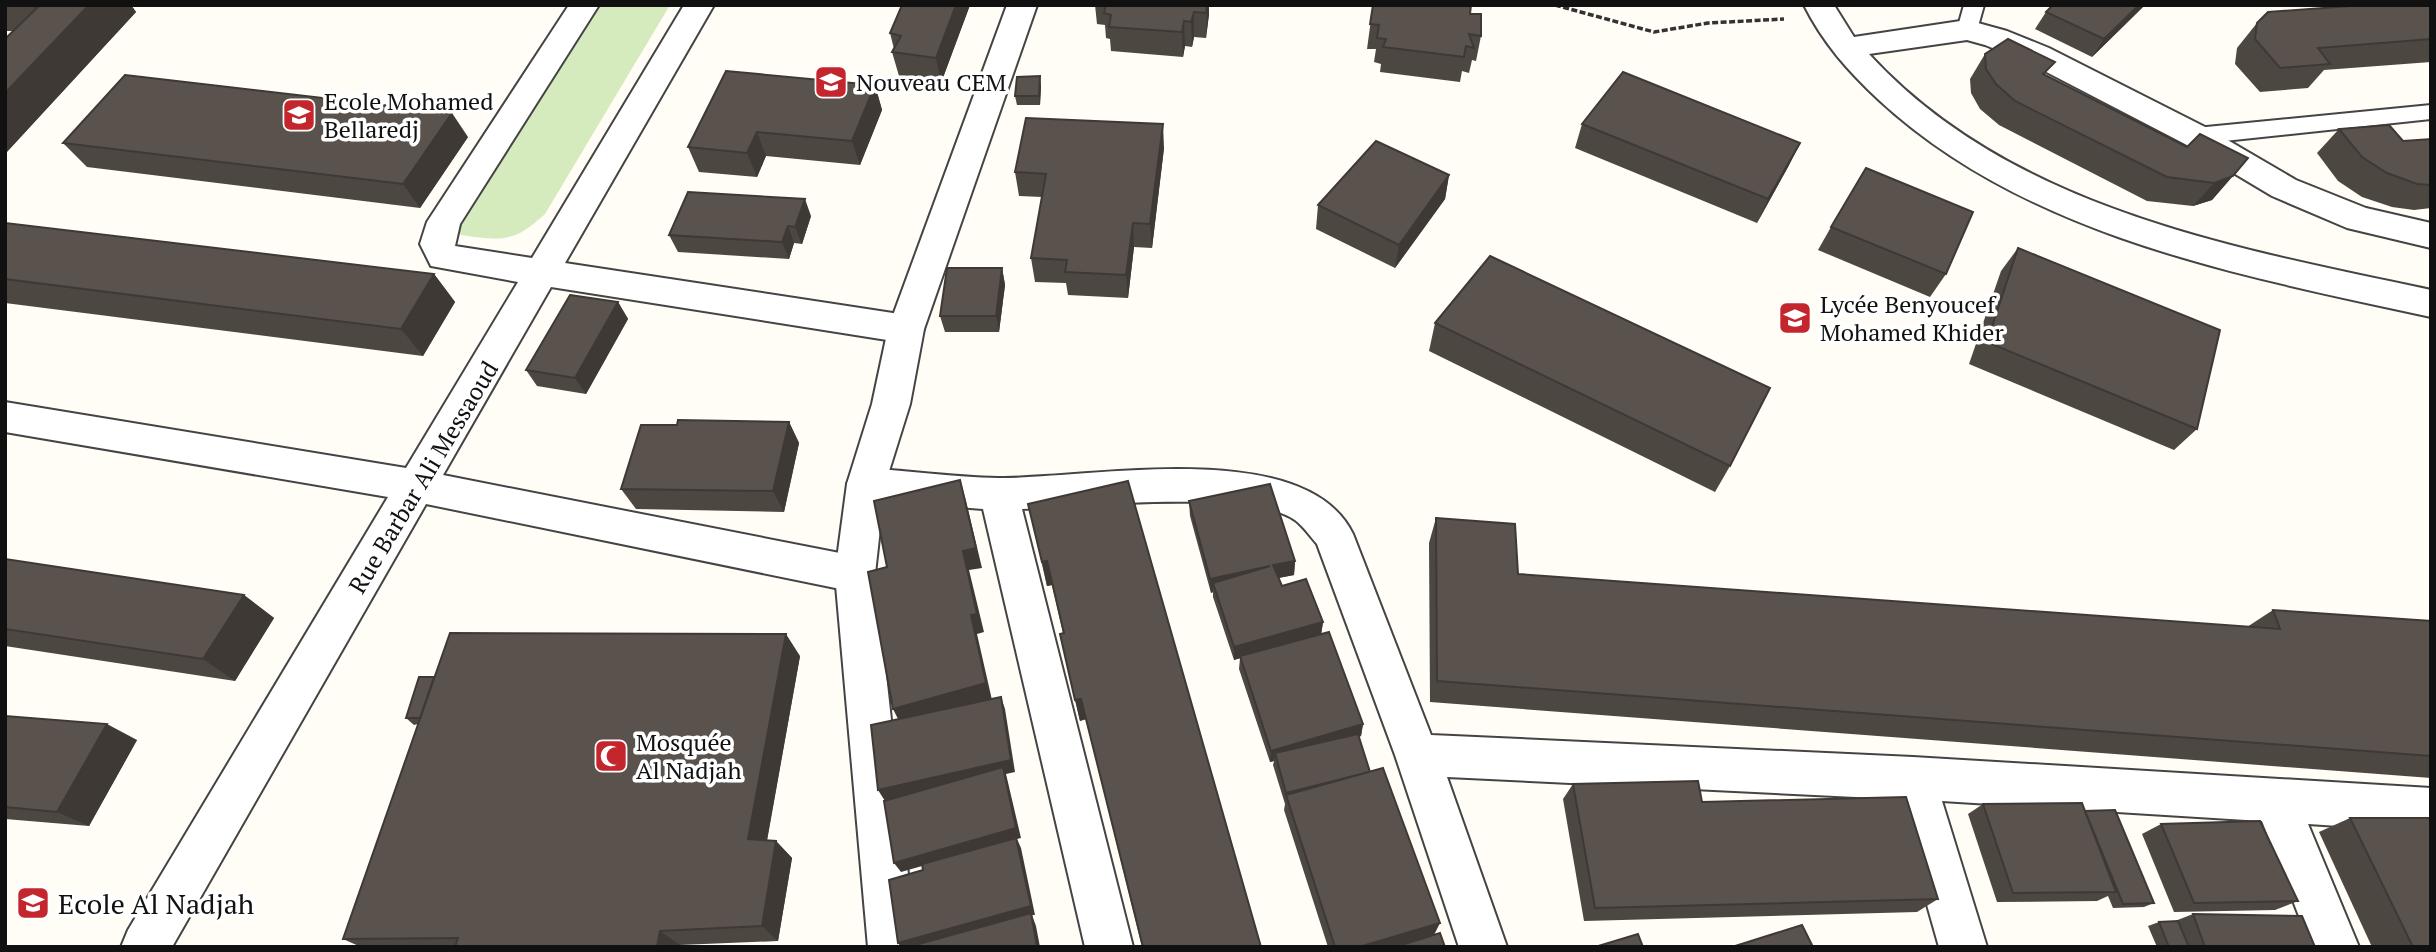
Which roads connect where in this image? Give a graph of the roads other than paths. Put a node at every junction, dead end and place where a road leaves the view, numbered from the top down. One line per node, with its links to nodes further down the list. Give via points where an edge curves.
1 (584, 5): 10 (street, via 444,222 437,244 443,257)
2 (699, 5): 10 (street, Rue Barbar Ali Messaoud)
3 (1022, 5): 12 (street)
4 (1821, 10): 6 (street)
5 (1970, 18): 6 (street); 8 (street)
6 (1845, 48): 11 (street, via 1887,93 1942,136 2008,177 2084,211 2167,238)
7 (2431, 112): 8 (lane)
8 (2196, 136): 9 (street, via 2296,193 2359,219)
9 (2431, 236)
10 (544, 273): 12 (street); 15 (street, Rue Barbar Ali Messaoud)
11 (2431, 304)
12 (906, 329): 14 (street, via 891,404)
13 (5, 417): 15 (street)
14 (866, 484): 16 (street); 17 (street)
15 (418, 486): 17 (street); 22 (street, Rue Barbar Ali Messaoud)
16 (999, 494): 18 (street, via 1182,485 1267,492 1308,508 1333,534); 24 (street)
17 (855, 574): 23 (street)
18 (1417, 755): 19 (street); 25 (street)
19 (1913, 778): 20 (street); 26 (street)
20 (2277, 802): 21 (street); 27 (street)
21 (2431, 810)
22 (145, 947)
23 (892, 947)
24 (1109, 947)
25 (1483, 947)
26 (1962, 947)
27 (2335, 947)

